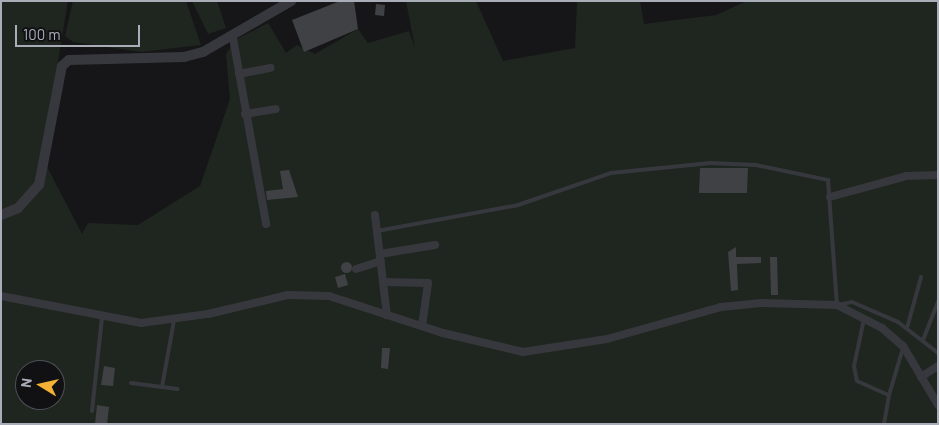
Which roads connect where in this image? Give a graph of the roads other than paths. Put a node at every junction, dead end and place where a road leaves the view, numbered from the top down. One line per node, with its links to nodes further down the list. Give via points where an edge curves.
1 (291, 1): 2 (street)
2 (233, 38): 4 (street); 9 (street, via 184,56 69,60 62,66 39,185 18,208)
3 (270, 68): 4 (street)
4 (239, 74): 6 (street)
5 (276, 109): 6 (street)
6 (245, 114): 11 (street)
7 (938, 175): 8 (street, via 906,176)
8 (830, 197): 12 (lane, via 828,180 756,165 657,167 611,173 518,205); 20 (lane)
9 (1, 215)
10 (375, 215): 12 (street)
11 (266, 224)
12 (377, 231): 14 (street)
13 (435, 245): 14 (street)
14 (380, 257): 15 (street); 17 (street)
15 (356, 269)
16 (921, 277): 26 (lane)
17 (384, 282): 21 (street); 25 (street, via 428,283)
18 (1, 296): 22 (street)
19 (938, 302): 27 (lane)
20 (837, 305): 23 (street); 25 (street, via 761,303 721,307 607,339 523,352); 26 (lane, via 852,302)
21 (387, 315): 24 (street, via 329,296 307,295 260,300); 25 (street)
22 (102, 318): 24 (street, via 141,323); 37 (lane)
23 (864, 319): 28 (street); 35 (lane, via 854,366 856,381)
24 (174, 320): 33 (lane)
25 (422, 326)
26 (907, 328): 27 (lane)
27 (923, 340): 29 (lane)
28 (903, 346): 31 (street); 35 (lane)
29 (938, 352)
30 (938, 366): 31 (street)
31 (921, 376): 36 (street)
32 (131, 383): 33 (lane)
33 (162, 387): 34 (lane)
34 (178, 390)
35 (889, 395): 38 (lane)
36 (938, 405)
37 (92, 411)
38 (884, 424)

